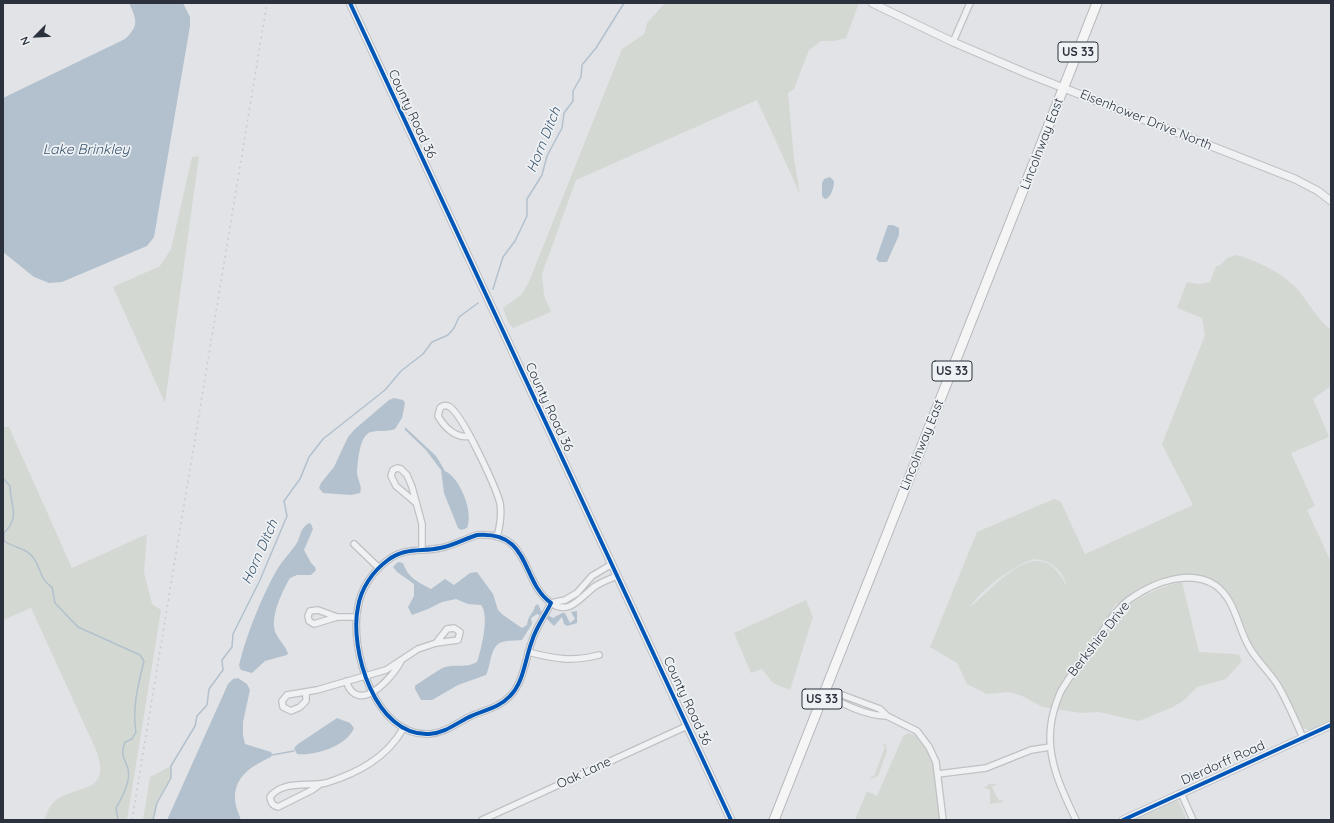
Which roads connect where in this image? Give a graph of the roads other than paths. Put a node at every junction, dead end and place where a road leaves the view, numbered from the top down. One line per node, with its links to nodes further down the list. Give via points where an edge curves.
1 (350, 3): 13 (street, County Road 36)
2 (872, 3): 5 (street, Eisenhower Drive North)
3 (970, 3): 5 (street)
4 (1097, 3): 6 (highway, Lincolnway East / US 33)
5 (953, 42): 6 (street, Eisenhower Drive North)
6 (1064, 88): 7 (street, Eisenhower Drive North, via 1295,179); 25 (highway, Lincolnway East / US 33)
7 (1331, 201)
8 (470, 436): 8 (street, via 450,406 444,405 440,408 438,416 451,431 460,436); 10 (street, via 500,504 501,520)
9 (415, 502): 9 (street, via 407,475 401,469 393,470 391,476 396,486); 12 (street, via 423,531)
10 (497, 537): 12 (street, via 477,536 445,547); 16 (street, via 511,544 519,552 539,592)
11 (354, 544): 14 (street)
12 (422, 549): 14 (street, via 398,553)
13 (612, 564): 15 (street, County Road 36); 16 (street, via 592,576 577,593 565,600)
14 (379, 568): 18 (street, via 365,586)
15 (617, 576): 16 (street, via 595,586 573,605 559,607); 29 (street, County Road 36)
16 (551, 603): 20 (street)
17 (337, 617): 18 (street)
18 (356, 617): 23 (street, via 358,646)
19 (436, 643): 22 (street, via 411,652)
20 (528, 652): 21 (street, via 568,660); 30 (street, via 517,688 499,705 436,733 422,734)
21 (599, 655)
22 (401, 660): 23 (street, via 386,670); 27 (street, via 395,672)
23 (366, 675): 24 (street); 27 (street)
24 (346, 681): 26 (street); 27 (street, via 357,695)
25 (824, 691): 33 (street, via 837,693 880,709 887,716 907,724 920,735 933,754); 38 (highway, Lincolnway East / US 33)
26 (306, 692)
27 (373, 692): 30 (street, via 388,717)
28 (1331, 725): 31 (street, Dierdorff Road)
29 (687, 726): 36 (street, Oak Lane); 37 (street, County Road 36)
30 (403, 729): 34 (street, via 392,746 379,758 339,778)
31 (1303, 738): 32 (street, Berkshire Drive, via 1279,688 1248,644 1225,594 1214,585 1191,577 1178,578 1147,590 1132,597 1120,608 1060,693 1051,725); 35 (street, Dierdorff Road)
32 (1050, 747): 33 (street, via 1027,751 986,768); 40 (street, Berkshire Drive, via 1061,789)
33 (938, 774): 39 (street)
34 (319, 784): 34 (street, via 308,783 278,790 270,797 270,801 278,807)
35 (1181, 794): 41 (street, Dierdorff Road); 42 (street)
36 (482, 820)
37 (731, 820)
38 (774, 820)
39 (943, 820)
40 (1076, 820)
41 (1122, 820)
42 (1193, 820)

